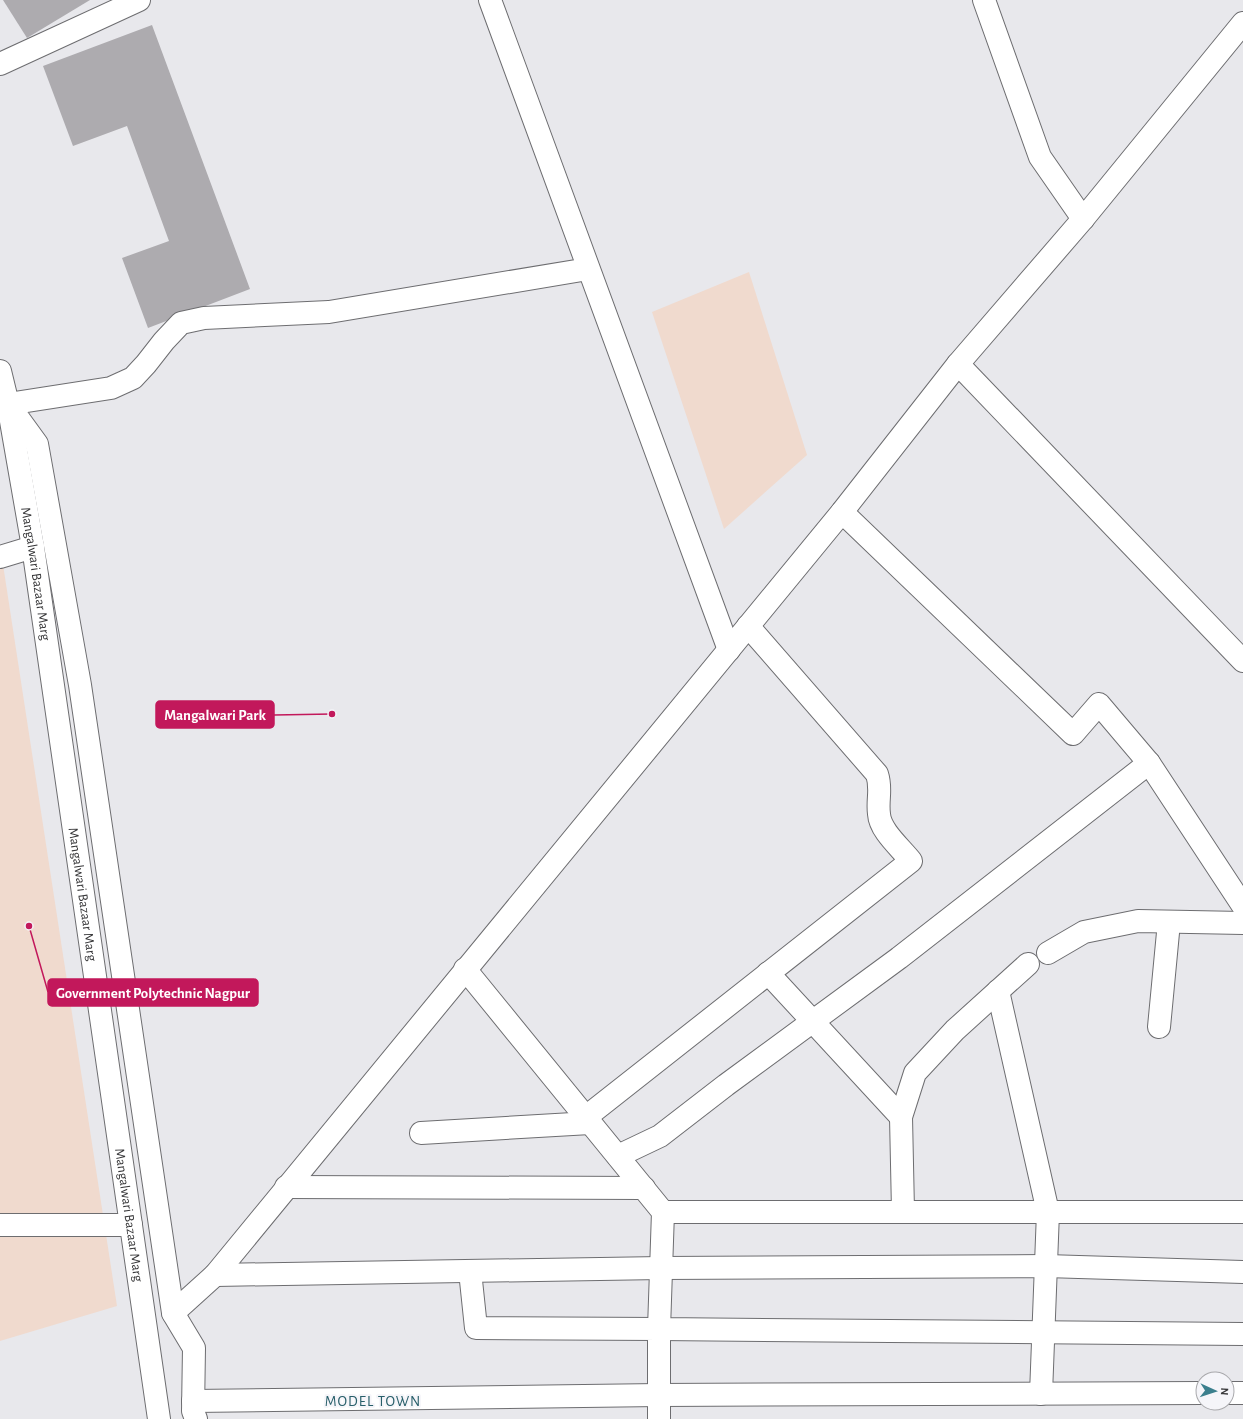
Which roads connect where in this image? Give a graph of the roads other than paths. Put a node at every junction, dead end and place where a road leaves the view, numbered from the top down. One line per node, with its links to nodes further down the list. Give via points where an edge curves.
1 (139, 0): 5 (street)
2 (490, 0): 7 (street)
3 (984, 0): 6 (street, via 1040,157)
4 (1243, 23): 6 (street)
5 (0, 64)
6 (1082, 219): 8 (street)
7 (588, 269): 10 (street, via 328,312 204,318 181,323 133,378 117,386); 15 (street)
8 (958, 364): 11 (street); 16 (street)
9 (0, 371): 10 (street, Mangalwari Bazaar Marg)
10 (8, 404): 12 (street, Mangalwari Bazaar Marg); 45 (street, via 37,444 80,685)
11 (842, 512): 14 (street); 17 (street, via 1073,734 1099,704)
12 (33, 547): 13 (street); 39 (street, Mangalwari Bazaar Marg)
13 (0, 557)
14 (748, 626): 15 (street); 24 (street, via 877,774 881,784 878,815 886,830 911,861)
15 (729, 650): 23 (street)
16 (1243, 661)
17 (1149, 763): 18 (street); 26 (street, via 899,958)
18 (1243, 906)
19 (1169, 922): 20 (street); 21 (street, via 1138,922 1084,932); 27 (street)
20 (1243, 922)
21 (1048, 953)
22 (1028, 964): 25 (street)
23 (465, 970): 29 (street); 32 (street)
24 (768, 973): 26 (street); 29 (street)
25 (998, 992): 28 (street, via 955,1030 915,1073); 36 (street)
26 (812, 1021): 28 (street); 31 (street, via 660,1136)
27 (1158, 1027)
28 (900, 1118): 34 (street)
29 (588, 1120): 30 (street); 31 (street)
30 (421, 1133)
31 (618, 1156): 33 (street)
32 (286, 1187): 33 (street); 44 (street)
33 (644, 1188): 35 (street)
34 (903, 1211): 35 (street); 36 (street)
35 (663, 1212): 41 (street)
36 (1048, 1212): 37 (street); 40 (street)
37 (1243, 1212)
38 (0, 1225): 39 (street)
39 (131, 1226): 53 (street, Mangalwari Bazaar Marg)
40 (1046, 1266): 41 (street); 43 (street); 47 (street)
41 (661, 1268): 42 (street); 46 (street)
42 (470, 1271): 44 (street); 46 (street, via 476,1328)
43 (1243, 1272)
44 (215, 1275): 45 (street)
45 (173, 1313): 52 (street, via 194,1348)
46 (660, 1329): 47 (street); 51 (street)
47 (1043, 1332): 48 (street); 50 (street)
48 (1243, 1334)
49 (1195, 1393): 50 (street)
50 (1041, 1394): 51 (street)
51 (659, 1395): 52 (street); 54 (street)
52 (195, 1410)
53 (158, 1419)
54 (659, 1419)

